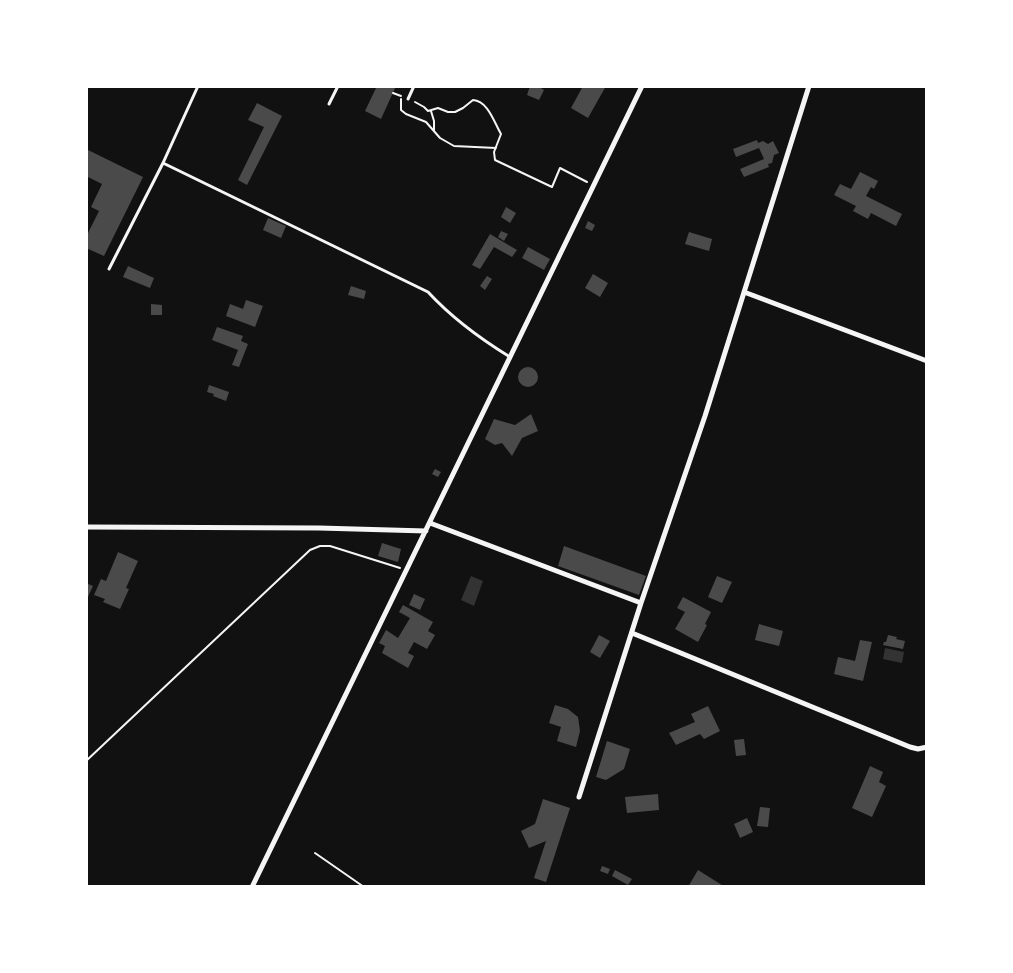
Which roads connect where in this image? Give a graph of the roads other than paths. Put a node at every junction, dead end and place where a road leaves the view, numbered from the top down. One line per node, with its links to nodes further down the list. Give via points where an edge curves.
1 (198, 86): 8 (lane)
2 (338, 86): 7 (lane)
3 (414, 86): 6 (lane)
4 (642, 86): 11 (street)
5 (809, 86): 10 (street)
6 (408, 100)
7 (329, 104)
8 (163, 163): 9 (lane); 11 (lane, via 428,292 472,332)
9 (109, 268)
10 (744, 292): 12 (street); 16 (street)
11 (510, 357): 13 (street)
12 (927, 361)
13 (430, 523): 15 (street); 16 (street)
14 (86, 527): 15 (street)
15 (426, 531): 20 (street)
16 (641, 603): 17 (street)
17 (632, 633): 18 (street, via 910,747); 19 (street)
18 (927, 747)
19 (579, 797)
20 (252, 887)

